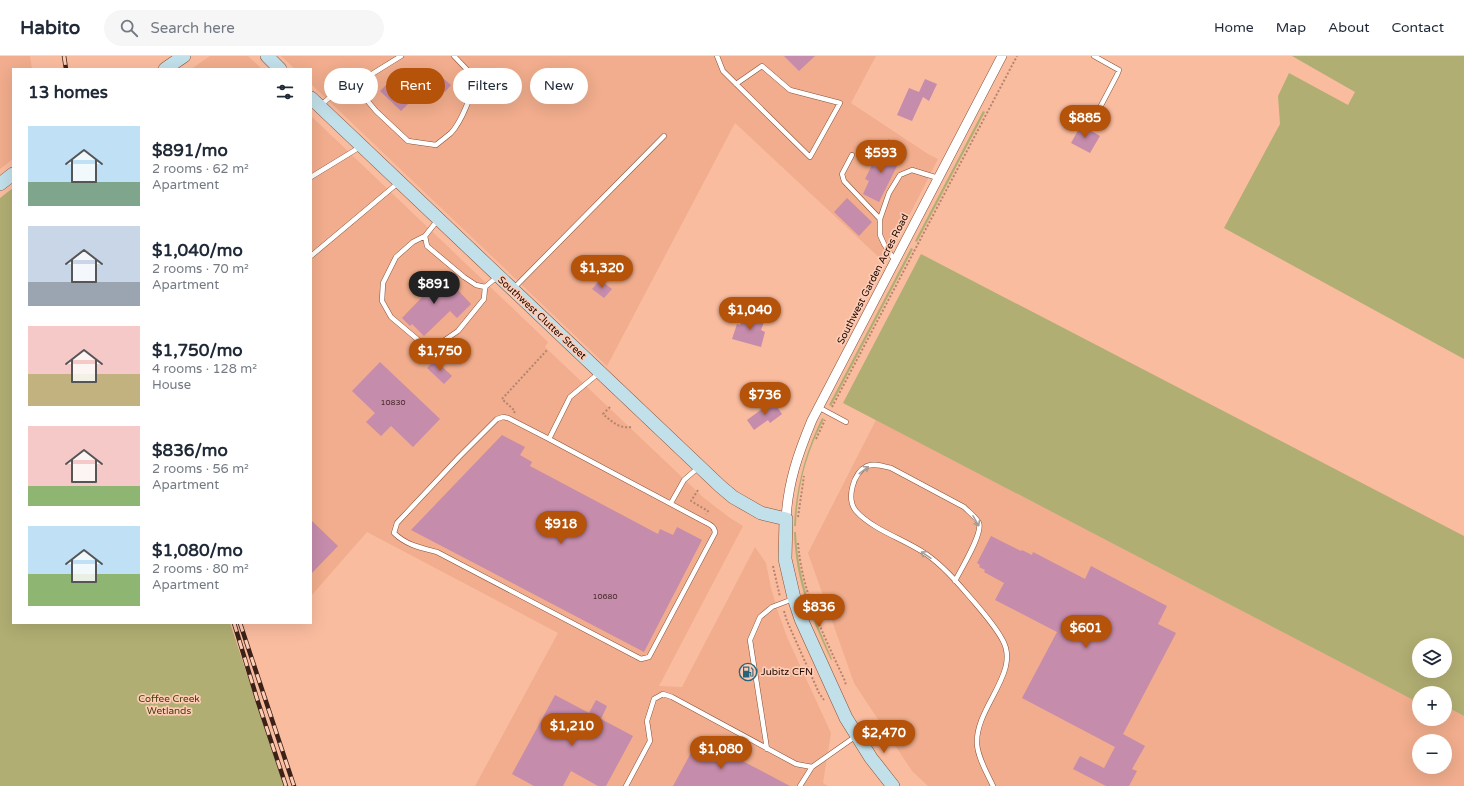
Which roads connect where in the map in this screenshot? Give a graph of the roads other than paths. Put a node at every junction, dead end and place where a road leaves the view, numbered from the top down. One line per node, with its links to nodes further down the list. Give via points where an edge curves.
1 (184, 56): 8 (street)
2 (267, 56): 9 (street)
3 (401, 56): 10 (lane)
4 (454, 56): 13 (lane, via 476,79 472,94 458,121 451,132 436,145 408,141)
5 (717, 56): 11 (lane, via 722,71)
6 (1002, 56): 20 (street, Southwest Garden Acres Road)
7 (1094, 56): 14 (lane, via 1119,70)
8 (168, 68)
9 (279, 68)
10 (378, 70)
11 (736, 84): 11 (lane, via 810,157 840,103 790,90 762,66)
12 (316, 102): 16 (street, Southwest Clutter Street)
13 (370, 104)
14 (1095, 117)
15 (664, 136): 30 (lane)
16 (362, 146): 19 (lane); 21 (street, Southwest Clutter Street)
17 (852, 155): 24 (lane, via 842,174 844,180)
18 (12, 175): 22 (street)
19 (312, 176)
20 (938, 178): 24 (lane, via 912,170 900,175 889,192); 27 (street, Southwest Garden Acres Road)
21 (399, 182): 23 (street, Southwest Clutter Street); 26 (lane)
22 (0, 184)
23 (438, 219): 25 (lane); 28 (street, Southwest Clutter Street)
24 (880, 219): 27 (lane, via 880,235)
25 (425, 236): 29 (lane, via 427,246 464,277 476,285); 29 (lane, via 413,242 396,257 383,283 382,301 391,317 423,344 442,342 458,331 484,299)
26 (312, 255)
27 (895, 261): 32 (street, Southwest Garden Acres Road)
28 (498, 276): 29 (lane); 30 (street, Southwest Clutter Street)
29 (486, 287)
30 (513, 290): 31 (street, Southwest Clutter Street)
31 (600, 372): 34 (lane, via 570,397); 35 (street, Southwest Clutter Street)
32 (818, 407): 33 (lane); 37 (street, Southwest Garden Acres Road, via 798,453 790,482)
33 (846, 422)
34 (549, 439): 36 (lane); 36 (lane, via 511,419 497,419 397,523 394,533 414,547 437,552 645,659 715,533 712,526)
35 (699, 467): 36 (lane, via 684,480); 37 (street, Southwest Clutter Street, via 748,506 761,513)
36 (671, 504)
37 (792, 519): 39 (street, via 785,559)
38 (955, 580): 38 (lane, one-way to 38, via 926,554 866,520 855,510 850,498 852,487 858,475 867,466 891,468 964,507 974,516 980,524 979,535); 46 (lane, via 1003,640 1008,657 1003,676 978,727 977,744)
39 (794, 598): 40 (street, via 838,702); 41 (lane, via 772,607 760,617 750,640)
40 (857, 736): 42 (lane); 45 (street)
41 (767, 749): 42 (lane, via 796,764); 43 (lane, via 672,696 663,694 654,699 647,721 650,741)
42 (812, 767): 44 (lane)
43 (626, 786)
44 (800, 786)
45 (893, 786)
46 (993, 786)

